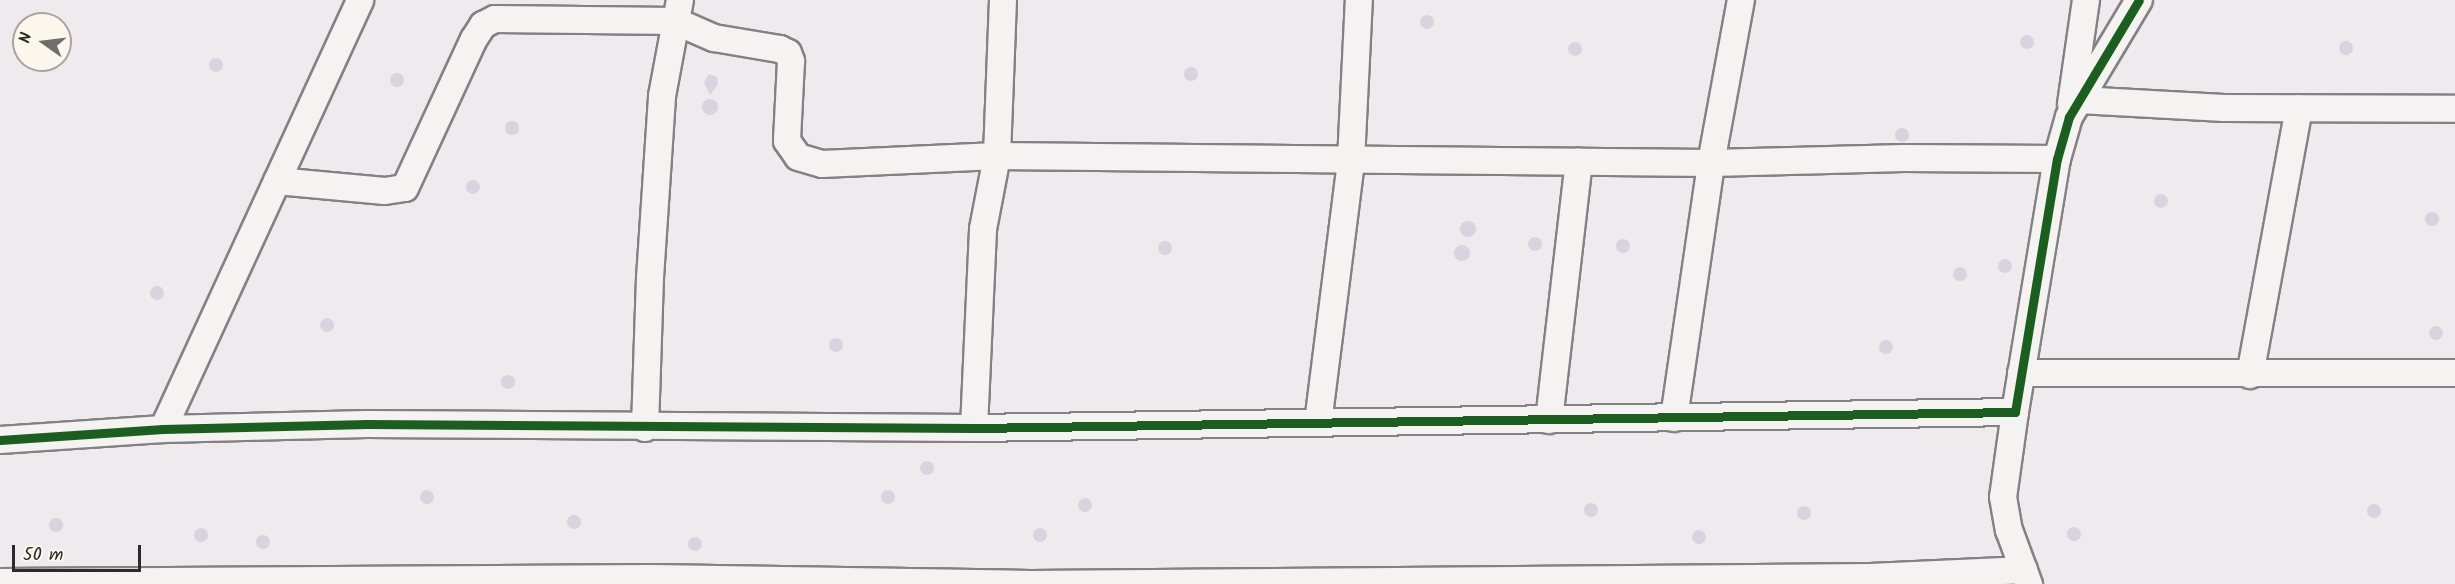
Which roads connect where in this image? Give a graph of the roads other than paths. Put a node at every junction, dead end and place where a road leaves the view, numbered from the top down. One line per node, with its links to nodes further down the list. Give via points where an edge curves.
1 (360, 0): 16 (street)
2 (1003, 0): 11 (street)
3 (1359, 0): 13 (street)
4 (1741, 0): 15 (street)
5 (2086, 0): 8 (street)
6 (2139, 0): 8 (street)
7 (677, 10): 11 (street, via 714,38 746,40 788,52 791,76 787,141 792,152 808,162); 16 (street, via 495,19 483,25 474,39 405,188 385,191); 24 (street, via 662,96)
8 (2074, 108): 9 (street); 12 (street)
9 (2299, 108): 10 (street); 19 (street)
10 (2455, 109)
11 (997, 156): 13 (street); 25 (street, via 983,229)
12 (2057, 159): 15 (street); 17 (street)
13 (1351, 161): 14 (street); 23 (street)
14 (1579, 162): 15 (street); 22 (street)
15 (1711, 164): 21 (street)
16 (277, 181): 26 (street)
17 (2021, 373): 19 (street); 20 (street)
18 (2455, 374): 19 (street, via 2385,371)
19 (2250, 375)
20 (2015, 412): 21 (street); 28 (street, via 2003,497 2009,530)
21 (1674, 417): 22 (street)
22 (1549, 420): 23 (street)
23 (1318, 423): 25 (street)
24 (645, 428): 25 (street); 26 (street, via 367,423)
25 (974, 428)
26 (163, 429): 27 (street)
27 (0, 440)
28 (2026, 577): 31 (street)
29 (694, 581): 30 (street); 32 (street)
30 (1469, 581): 31 (street)
31 (1615, 581)
32 (0, 582)

